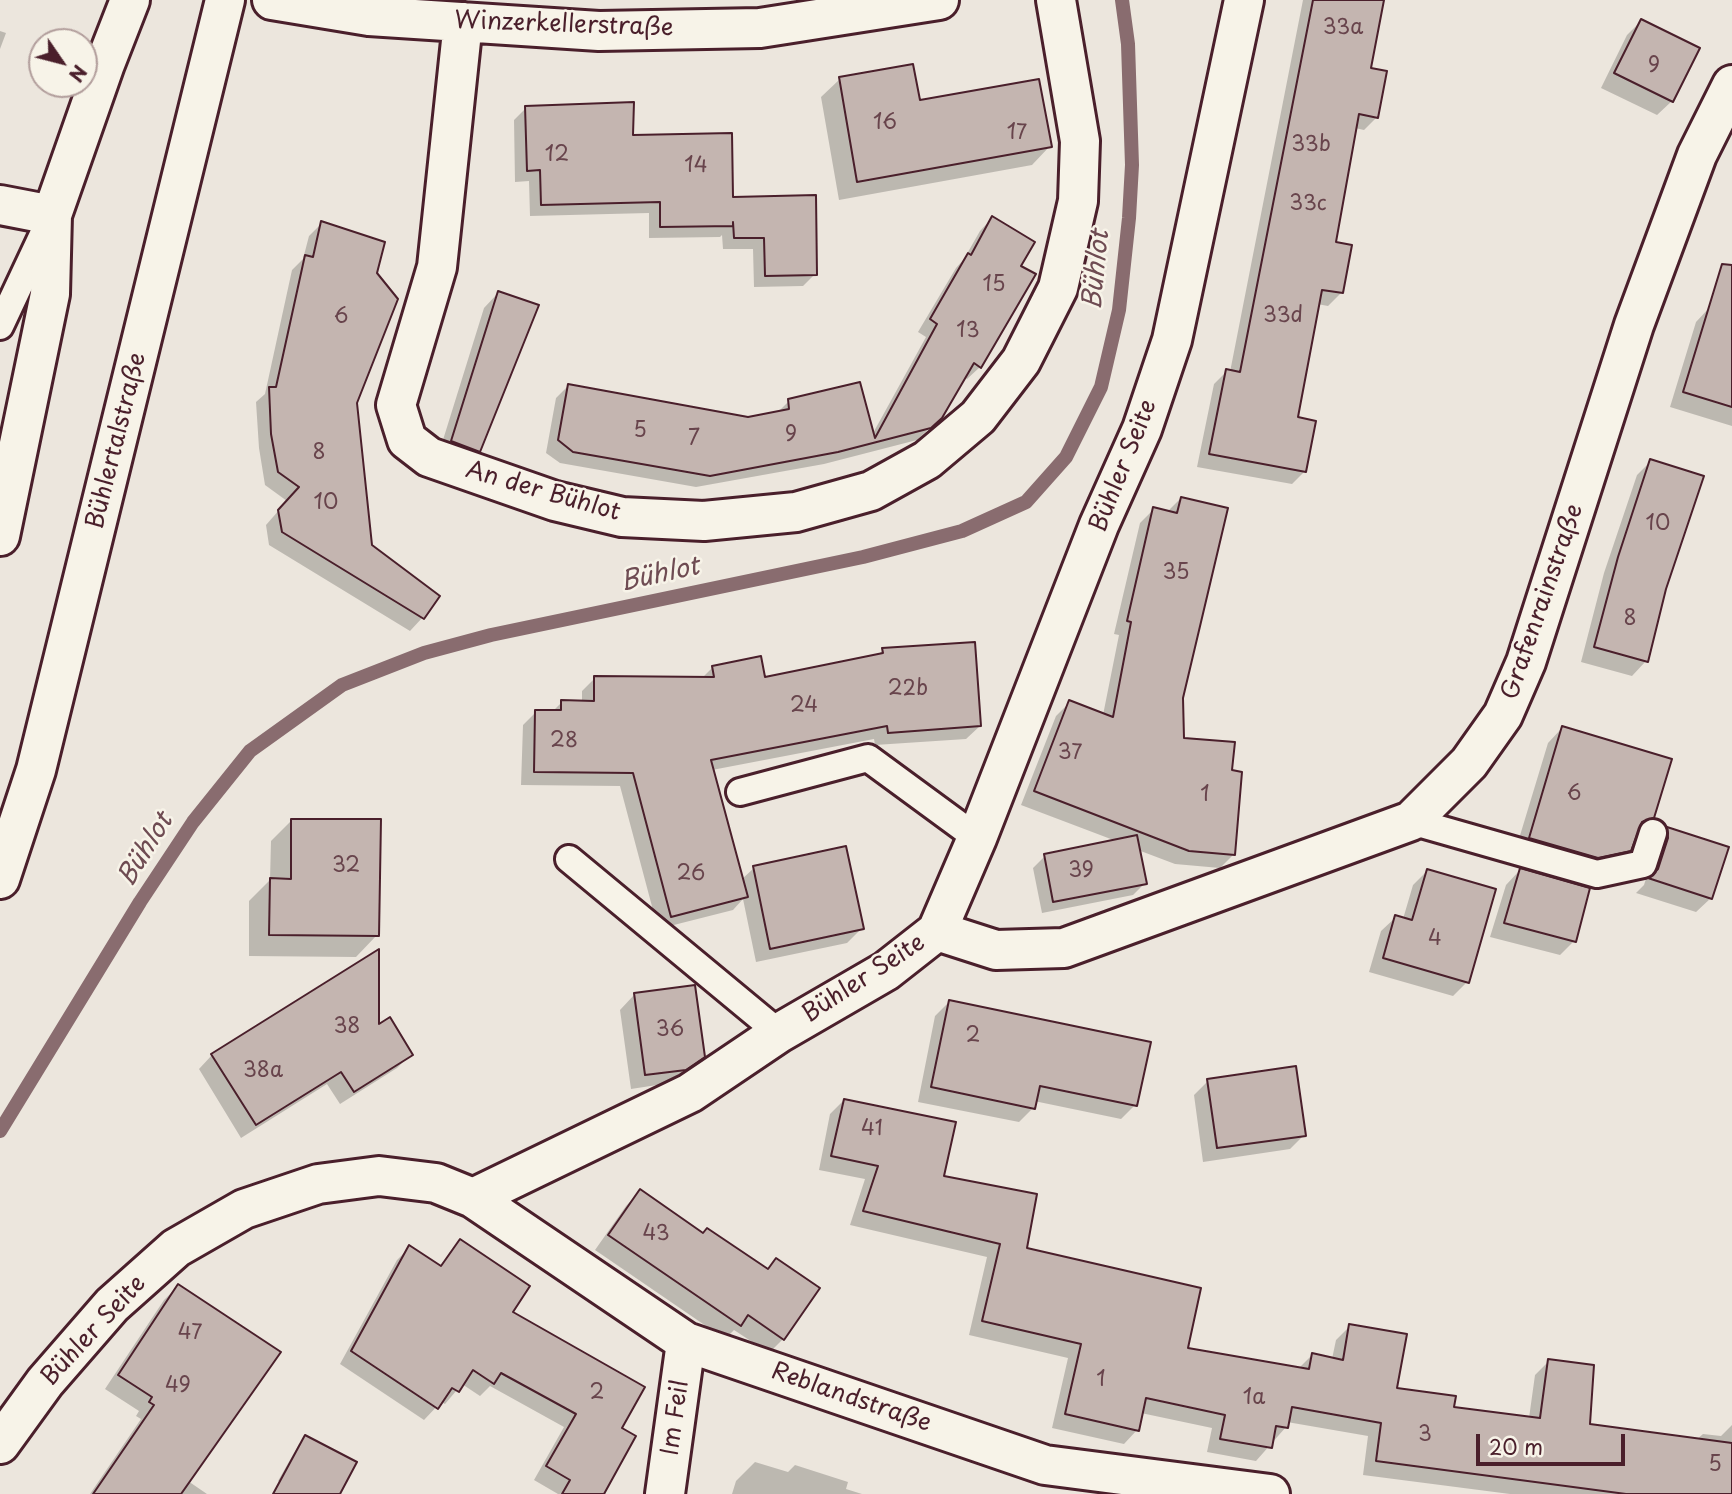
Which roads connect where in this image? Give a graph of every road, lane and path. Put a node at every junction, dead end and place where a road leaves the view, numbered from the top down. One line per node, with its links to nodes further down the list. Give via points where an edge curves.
1 (130, 0): 11 (street)
2 (225, 0): 19 (street, Bühlertalstraße, via 36,770)
3 (272, 0): 8 (street, Winzerkellerstraße, via 369,16)
4 (939, 0): 7 (street, Winzerkellerstraße)
5 (1056, 0): 8 (street, An der Bühlot, via 1080,141 1079,201 1058,288 1021,361 978,417 927,460 871,491 796,512 704,521 622,517 555,501 429,457 407,440 396,405 437,267)
6 (1244, 0): 17 (street, Bühler Seite, via 1172,340 1142,429 1099,525)
7 (758, 14): 8 (street, Winzerkellerstraße, via 599,31)
8 (463, 22)
9 (1732, 85): 15 (street, Grafenrainstraße, via 1697,155 1634,325 1526,662 1503,715 1469,763)
10 (0, 205): 11 (street)
11 (52, 215): 12 (lane); 13 (street, via 50,294)
12 (0, 326)
13 (0, 532)
14 (740, 792): 17 (lane, via 868,758)
15 (1411, 821): 16 (lane, via 1597,874 1643,864); 20 (street, Grafenrainstraße, via 1064,948 996,950)
16 (1653, 833)
17 (978, 838): 20 (street, Bühler Seite)
18 (569, 859): 21 (lane)
19 (0, 879)
20 (937, 931): 21 (street, Bühler Seite, via 886,971)
21 (779, 1033): 22 (street, Bühler Seite, via 690,1093)
22 (474, 1198): 23 (street, Reblandstraße); 24 (street, Bühler Seite, via 436,1183 379,1176 318,1184 244,1209 176,1248 112,1305)
23 (686, 1342): 25 (street, Im Feil); 26 (street, Reblandstraße, via 1045,1465)
24 (0, 1444)
25 (665, 1494)
26 (1270, 1494)

